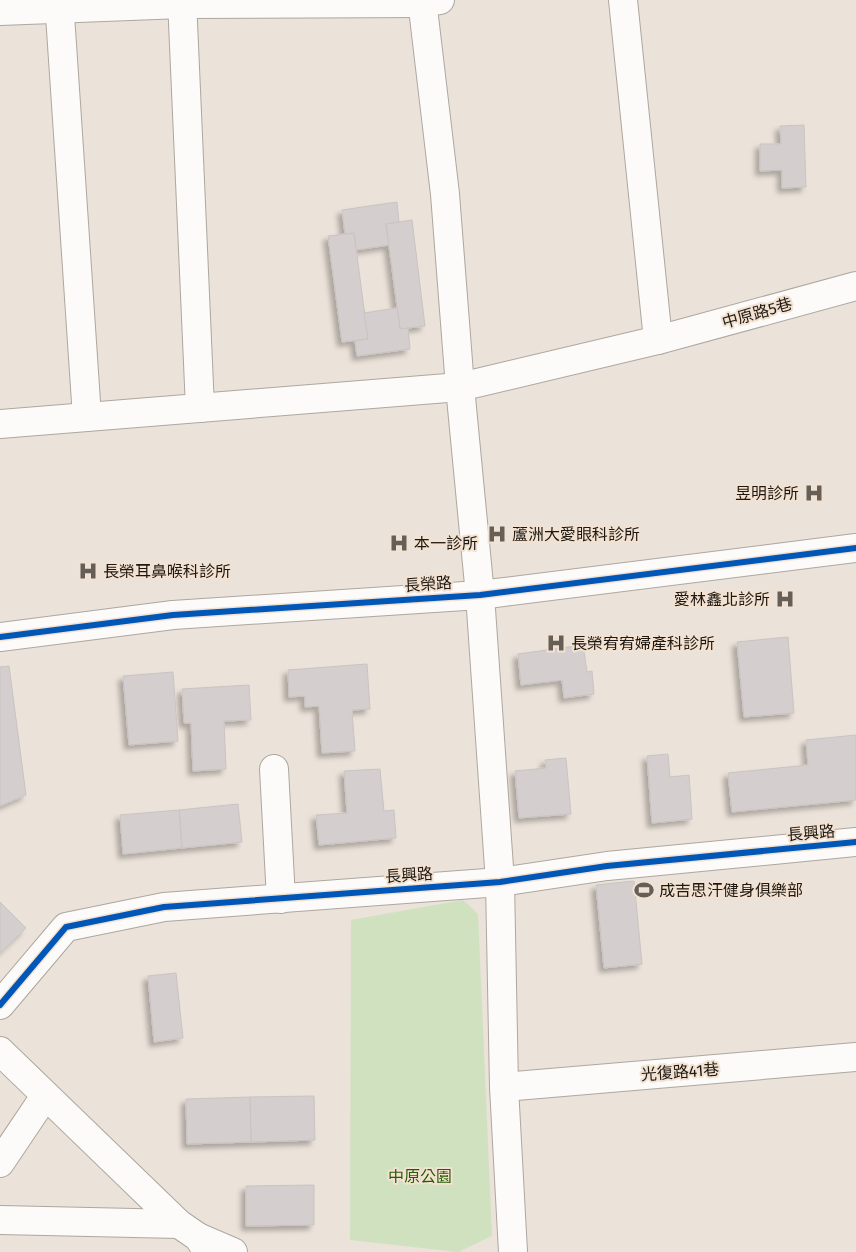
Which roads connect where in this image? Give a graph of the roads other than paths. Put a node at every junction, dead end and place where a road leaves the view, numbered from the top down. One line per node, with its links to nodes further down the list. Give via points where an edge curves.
1 (623, 0): 7 (street)
2 (428, 1): 3 (street); 8 (street)
3 (182, 2): 4 (street); 9 (street)
4 (59, 4): 5 (street); 10 (street)
5 (0, 11)
6 (856, 286): 7 (street, 中原路5巷)
7 (658, 340): 8 (street, 中原路5巷)
8 (460, 387): 9 (street, 中原路5巷); 13 (street)
9 (200, 408): 10 (street, 中原路5巷)
10 (87, 417): 11 (street, 中原路5巷)
11 (0, 424)
12 (856, 548): 13 (street, 長榮路)
13 (480, 595): 14 (street, 長榮路, via 173,615); 17 (street)
14 (0, 637)
15 (274, 769): 18 (street)
16 (856, 842): 17 (street, 長興路, via 607,866)
17 (500, 882): 18 (street, 長興路); 22 (street)
18 (281, 899): 19 (street, 長興路, via 164,907 66,927)
19 (0, 1004)
20 (0, 1050): 23 (street)
21 (856, 1057): 22 (street, 光復路41巷)
22 (504, 1087): 28 (street)
23 (46, 1096): 24 (street); 26 (street)
24 (0, 1162)
25 (0, 1220): 26 (street)
26 (195, 1241): 27 (street)
27 (233, 1252)
28 (513, 1252)

